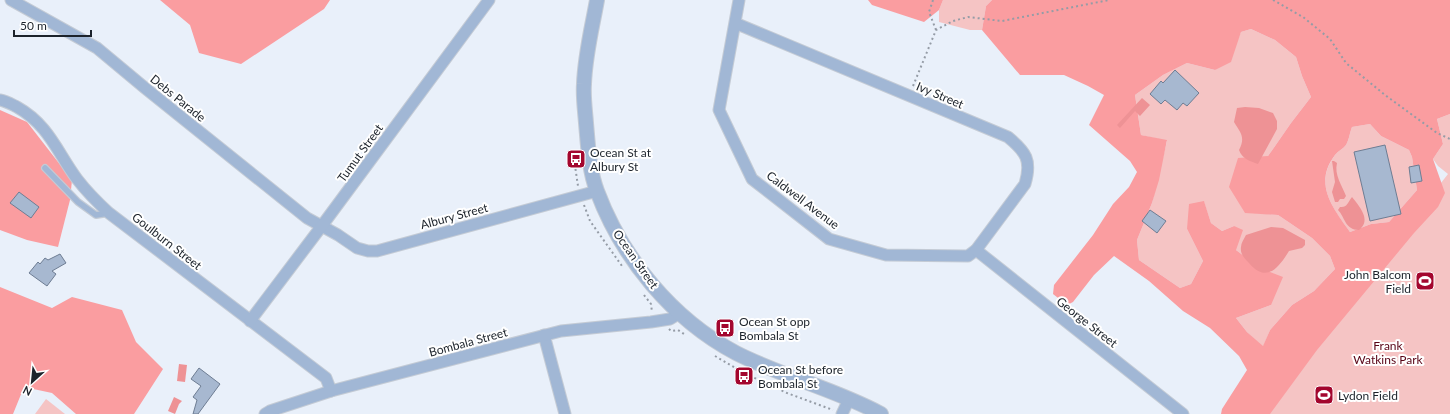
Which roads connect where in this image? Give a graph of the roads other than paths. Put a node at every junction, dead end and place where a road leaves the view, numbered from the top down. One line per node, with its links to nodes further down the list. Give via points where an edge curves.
1 (11, 0): 10 (street, Debs Parade, via 97,48)
2 (489, 0): 10 (street, Tumut Street)
3 (597, 0): 8 (street, Ocean Street, via 584,85 588,147)
4 (739, 0): 5 (street, Caldwell Avenue)
5 (735, 23): 11 (street, Caldwell Avenue, via 718,110 752,179 829,239 886,255 968,256); 11 (street, Ivy Street, via 1008,137 1022,149 1027,160 1025,184)
6 (0, 100): 9 (street, Goulburn Street, via 24,111 36,120 92,198)
7 (45, 168): 9 (lane, via 78,202 96,215)
8 (596, 191): 10 (street, Albury Street, via 377,251 356,248); 12 (street, Ocean Street, via 611,224 630,255 646,277)
9 (109, 213): 13 (street, Goulburn Street)
10 (321, 227): 13 (street, Tumut Street)
11 (976, 250): 21 (street, George Street)
12 (680, 313): 14 (street, Bombala Street, via 670,319); 16 (street, Ocean Street, via 735,352)
13 (250, 321): 15 (street, Goulburn Street, via 326,378)
14 (544, 335): 15 (street, Bombala Street); 18 (street)
15 (331, 392): 17 (street, Bombala Street)
16 (849, 399): 19 (street); 20 (street, Ocean Street)
17 (265, 414)
18 (565, 414)
19 (842, 414)
20 (881, 414)
21 (1183, 414)

